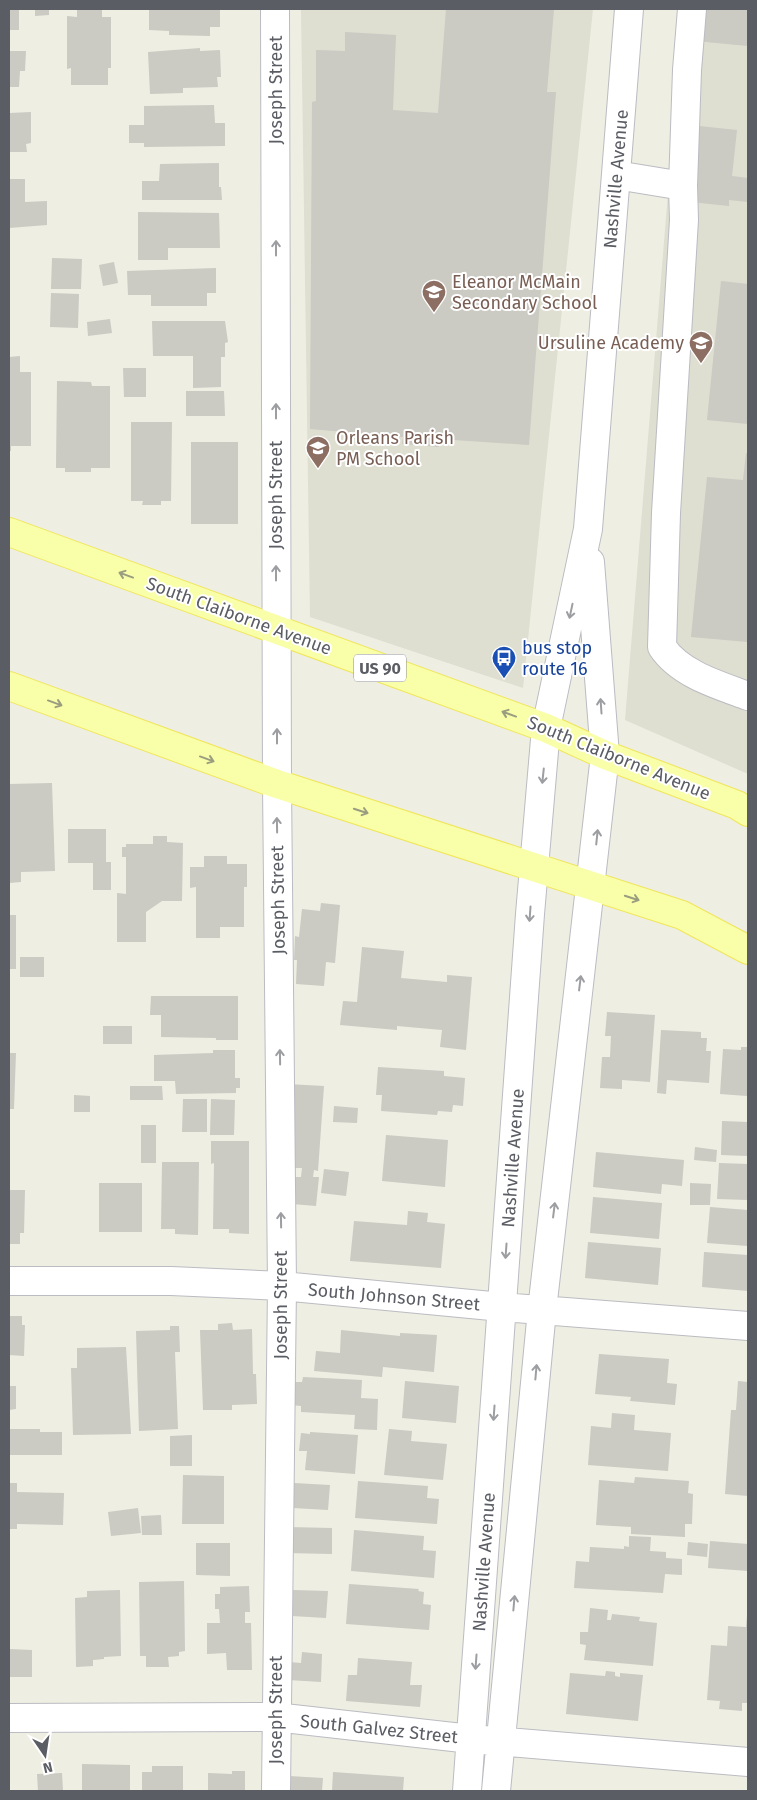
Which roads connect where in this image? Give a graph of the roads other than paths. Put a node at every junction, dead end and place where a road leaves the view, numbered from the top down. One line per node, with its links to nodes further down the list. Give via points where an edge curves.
1 (275, 9): 8 (street, Joseph Street, one-way to 1)
2 (629, 9): 4 (street, Nashville Avenue)
3 (692, 9): 5 (street, via 686,70)
4 (616, 175): 5 (street); 6 (street, Nashville Avenue)
5 (683, 186): 10 (street, via 684,230 666,513 662,647 670,659 682,667)
6 (588, 529): 11 (street, Nashville Avenue, one-way to 11); 12 (street, Nashville Avenue, one-way to 6)
7 (9, 532): 8 (main road, South Claiborne Avenue / US 90, one-way to 7)
8 (276, 630): 11 (main road, South Claiborne Avenue / US 90, one-way to 8); 13 (street, Joseph Street, one-way to 8)
9 (9, 686): 13 (main road, one-way to 13)
10 (748, 696)
11 (546, 728): 12 (main road, South Claiborne Avenue / US 90); 15 (street, Nashville Avenue, one-way to 15)
12 (605, 755): 14 (main road, South Claiborne Avenue / US 90); 16 (street, Nashville Avenue, one-way to 12)
13 (277, 784): 15 (main road, one-way to 15); 19 (street, Joseph Street, one-way to 13)
14 (748, 812)
15 (534, 865): 16 (main road); 20 (street, Nashville Avenue, one-way to 20)
16 (592, 885): 17 (main road, one-way to 17, via 682,915); 21 (street, Nashville Avenue, one-way to 16)
17 (748, 950)
18 (9, 1281): 19 (street, South Johnson Street, via 171,1281)
19 (282, 1286): 20 (street, South Johnson Street); 23 (street, Joseph Street)
20 (502, 1307): 21 (street, South Johnson Street); 25 (street, Nashville Avenue, one-way to 25)
21 (542, 1310): 22 (street, South Johnson Street); 26 (street, Nashville Avenue, one-way to 21)
22 (748, 1326)
23 (275, 1717): 24 (street, South Galvez Street); 25 (street, South Galvez Street); 28 (street, Joseph Street)
24 (9, 1718)
25 (471, 1739): 26 (street, South Galvez Street); 29 (street, Nashville Avenue)
26 (501, 1742): 27 (street, South Galvez Street); 30 (street, Nashville Avenue)
27 (748, 1762)
28 (276, 1791)
29 (467, 1791)
30 (496, 1791)

